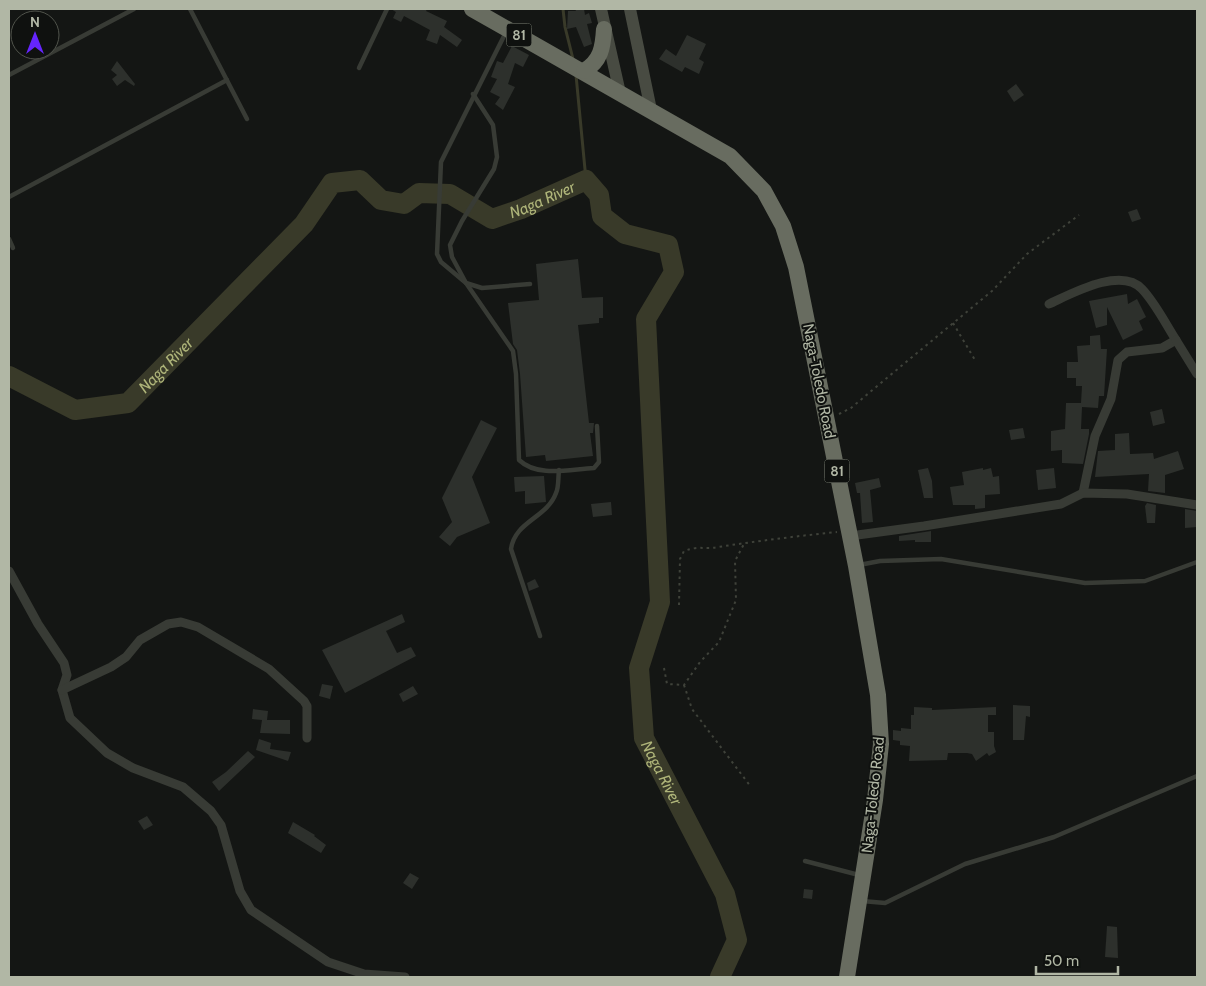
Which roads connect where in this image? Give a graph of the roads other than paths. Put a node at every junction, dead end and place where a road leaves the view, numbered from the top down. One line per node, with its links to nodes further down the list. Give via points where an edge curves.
1 (134, 9): 11 (lane)
2 (190, 9): 12 (lane)
3 (387, 9): 10 (lane)
4 (472, 9): 8 (highway, Naga-Toledo Road / 81)
5 (601, 9): 7 (main road)
6 (630, 9): 15 (main road)
7 (604, 28): 9 (highway, via 601,53 596,62); 13 (main road)
8 (508, 29): 9 (highway, Naga-Toledo Road / 81); 14 (lane)
9 (577, 67): 13 (highway, Naga-Toledo Road / 81)
10 (359, 68)
11 (9, 75)
12 (227, 80): 16 (lane); 17 (lane)
13 (620, 92): 15 (highway, Naga-Toledo Road / 81)
14 (473, 94): 20 (lane, via 441,162 437,246 442,262); 20 (lane, via 493,125 497,157 494,169 450,245 452,257)
15 (651, 110): 29 (highway, Naga-Toledo Road / 81, via 730,156 764,191 783,226 796,267)
16 (247, 119)
17 (9, 197)
18 (9, 239): 19 (lane)
19 (13, 248)
20 (466, 283): 21 (lane, via 482,288); 26 (lane, via 513,351 519,460 536,470)
21 (530, 284)
22 (1049, 304): 23 (street, via 1101,281 1127,282 1141,287)
23 (1176, 340): 24 (street); 27 (street, via 1162,348 1127,352 1118,360 1111,399 1095,436)
24 (1197, 374)
25 (597, 426): 26 (lane, via 600,462 594,468)
26 (559, 470): 33 (lane, via 557,493 544,511 522,527 513,539 511,549)
27 (1082, 493): 28 (street, via 1127,494); 29 (street, via 1061,504 924,526)
28 (1197, 506)
29 (850, 533): 31 (highway, Naga-Toledo Road / 81)
30 (1197, 562): 31 (lane, via 1145,581 1085,583 941,559 880,561)
31 (856, 566): 38 (highway, Naga-Toledo Road / 81, via 878,695 881,744)
32 (9, 571): 34 (street, via 64,663 67,675)
33 (540, 636)
34 (62, 690): 35 (street, via 111,667 126,657 140,640 168,624 181,622 198,627 268,669 304,701 307,706); 40 (street, via 70,718 107,753 133,768 183,787 212,810 221,825 240,891 251,910 328,962 364,974)
35 (307, 738)
36 (1197, 776): 39 (lane, via 1054,837 965,864 885,903)
37 (805, 861): 38 (lane)
38 (863, 876): 39 (highway, Naga-Toledo Road / 81)
39 (859, 901): 41 (highway, Naga-Toledo Road / 81)
40 (406, 977)
41 (847, 977)

